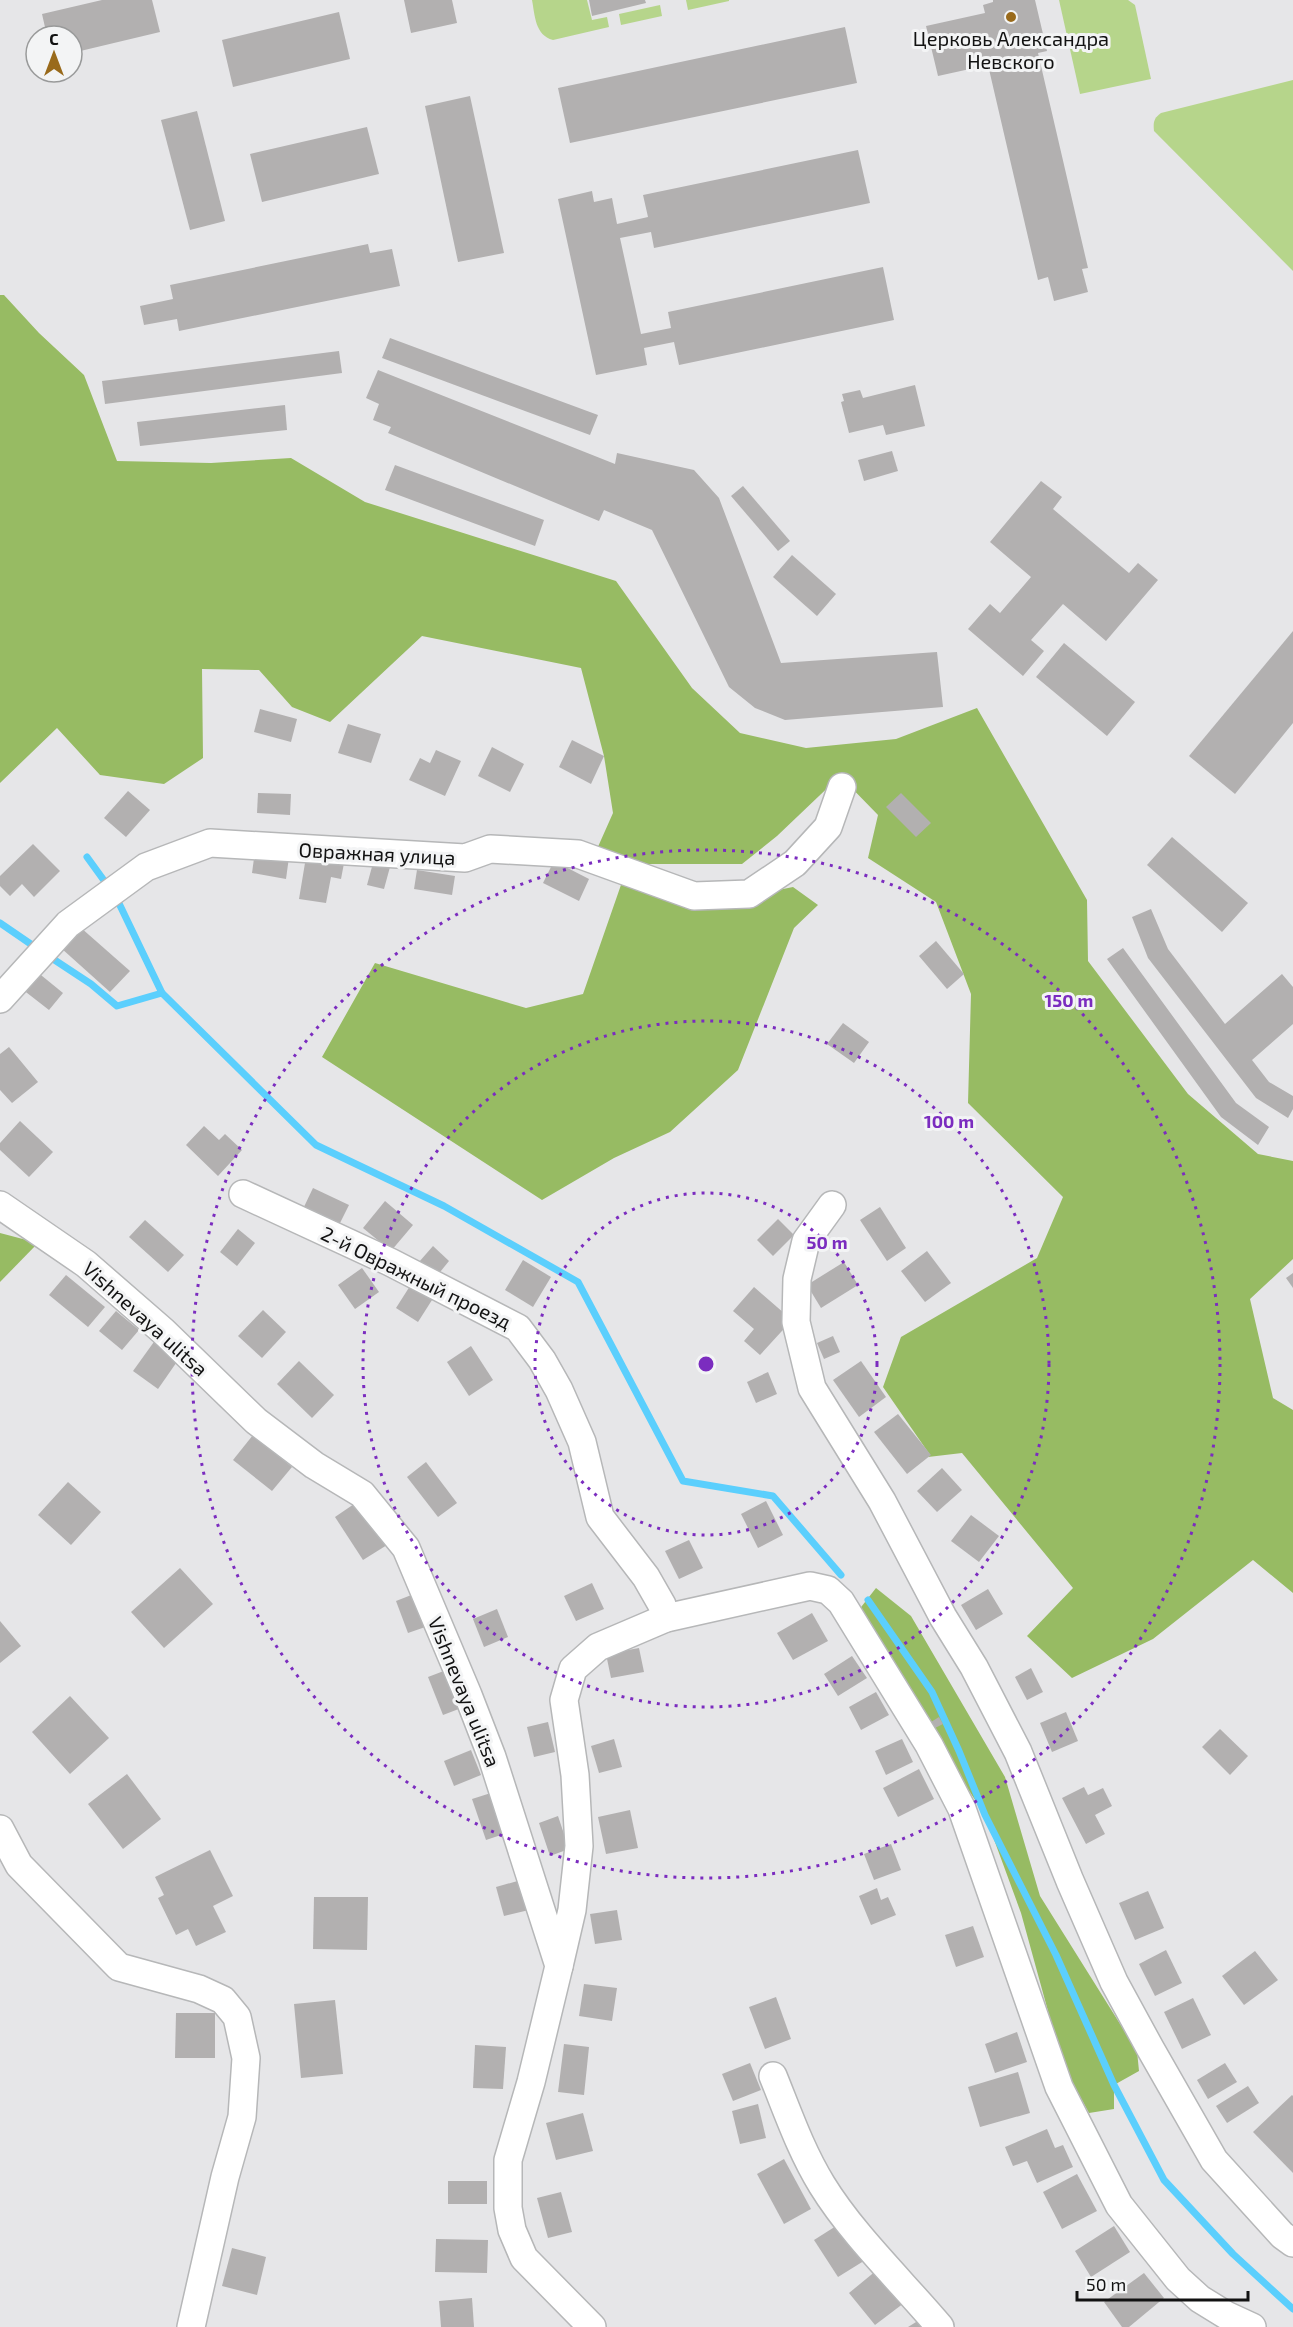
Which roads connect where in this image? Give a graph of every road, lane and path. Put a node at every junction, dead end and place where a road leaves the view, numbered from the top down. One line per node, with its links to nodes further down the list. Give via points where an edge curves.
1 (842, 787): 2 (street, Овражная улица, via 828,827 795,863 749,894 694,896 578,854 490,849 465,858 210,843 146,867 68,924)
2 (0, 999)
3 (243, 1194): 6 (street, 2-й Овражный проезд, via 390,1262 518,1328 564,1400 582,1442 600,1517 646,1577)
4 (0, 1205): 8 (street, Vishnevaya ulitsa, via 86,1264 163,1331 256,1421 314,1465 362,1494 406,1548 492,1757)
5 (832, 1205): 10 (street, via 806,1241 797,1279 796,1322 812,1388 882,1501 1018,1752 1114,1982 1156,2058 1214,2160)
6 (666, 1618): 8 (street, via 598,1647 573,1669 564,1700 575,1774 579,1846 572,1910); 14 (street, via 810,1586 828,1590 841,1602 929,1745 962,1809 1059,2087 1119,2205 1185,2285 1209,2304)
7 (0, 1829): 11 (street, via 19,1865 119,1967 199,1989 223,2000 237,2017 246,2058 242,2117)
8 (559, 1966): 12 (street, via 508,2160 508,2208 524,2258)
9 (773, 2076): 13 (street, via 804,2153 823,2187)
10 (1293, 2243)
11 (191, 2327)
12 (592, 2327)
13 (940, 2327)
14 (1252, 2327)

